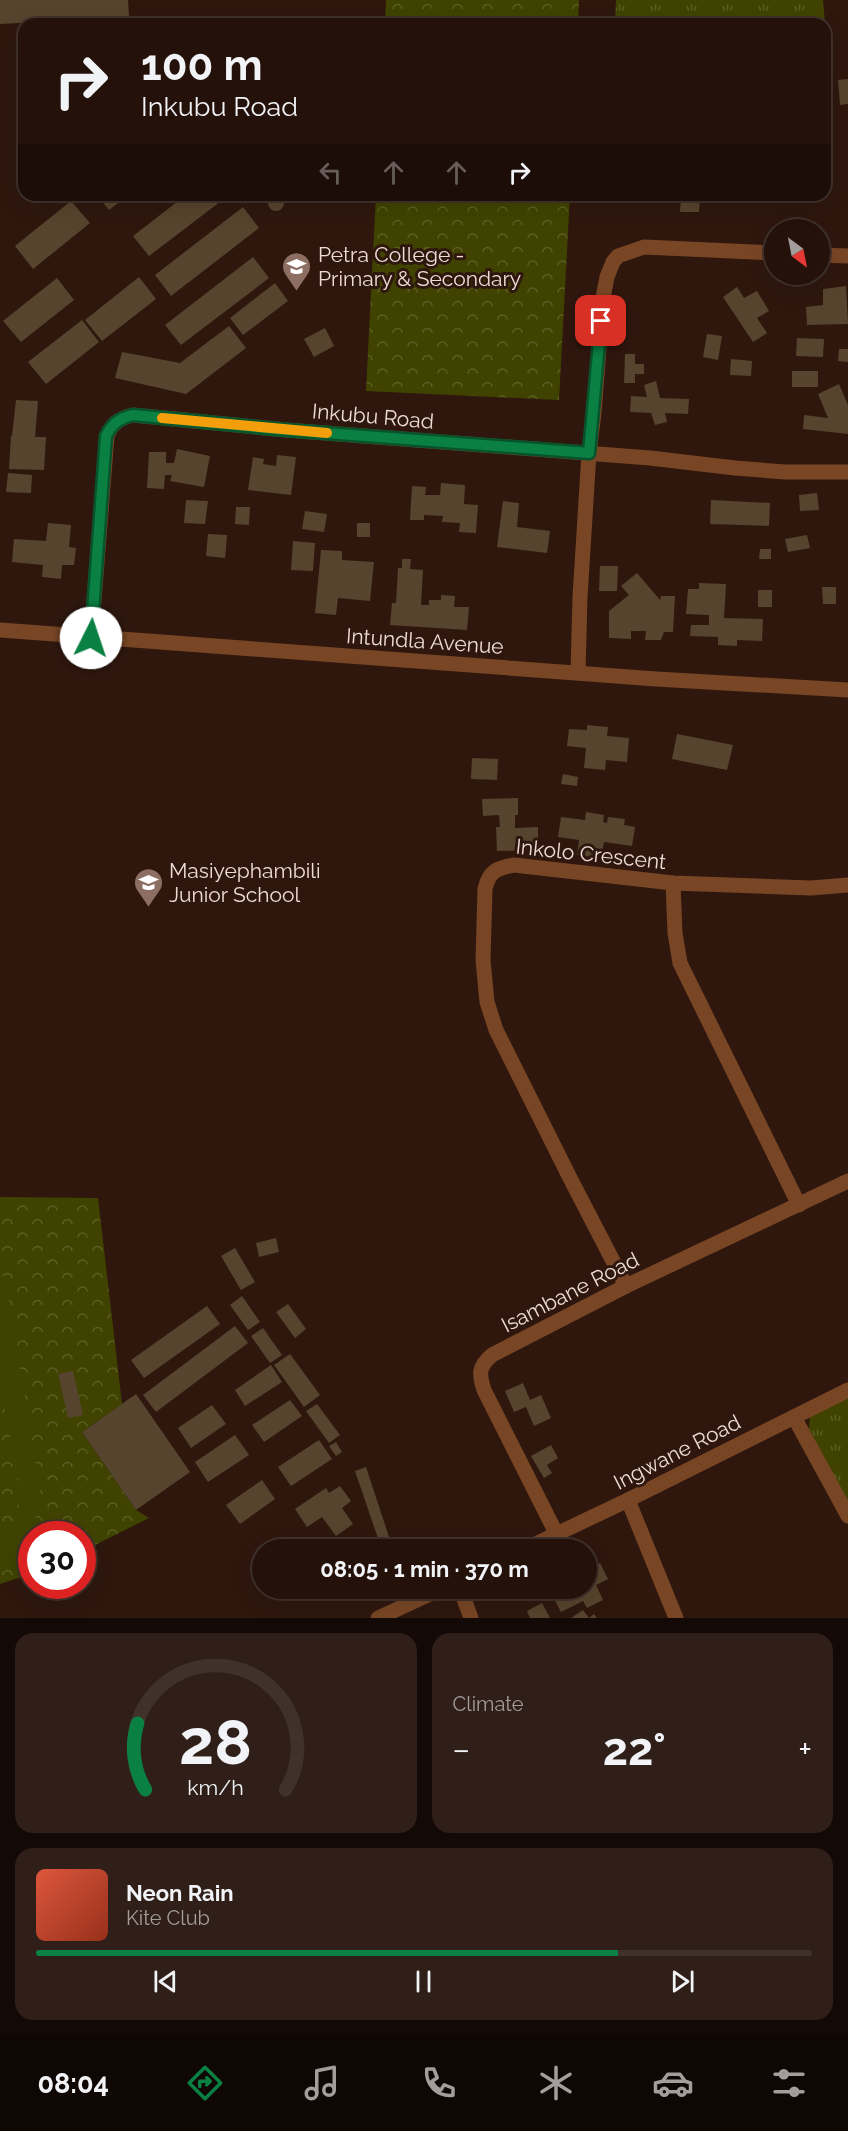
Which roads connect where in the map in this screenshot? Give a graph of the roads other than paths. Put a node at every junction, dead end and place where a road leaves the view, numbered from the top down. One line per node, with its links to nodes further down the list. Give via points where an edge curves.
1 (764, 253): 4 (street, via 644,247 618,256 607,277 603,298)
2 (830, 255): 3 (street)
3 (848, 256)
4 (589, 453): 5 (street, Inkubu Road, via 745,469); 7 (street, Inkubu Road, via 133,415 122,418 106,436); 8 (street)
5 (848, 472)
6 (0, 630): 7 (street, Intundla Avenue)
7 (91, 638): 8 (street, Intundla Avenue)
8 (578, 672): 9 (street, Intundla Avenue)
9 (848, 690)
10 (673, 883): 11 (street, Inkolo Crescent, via 811,888); 13 (street, via 680,963); 14 (street, Inkolo Crescent, via 514,865 495,871 485,889 483,960 487,1002 496,1030)
11 (848, 885)
12 (848, 1181): 13 (street, Isambane Road)
13 (799, 1204): 14 (street, Isambane Road)
14 (626, 1286): 19 (street, Isambane Road, via 492,1355 480,1370 484,1390)
15 (848, 1390): 16 (street, Ingwane Road)
16 (794, 1417): 17 (street, Ingwane Road); 18 (street)
17 (628, 1500): 19 (street, Ingwane Road); 25 (street)
18 (848, 1516)
19 (556, 1533): 20 (street, Ingwane Road)
20 (544, 1539)
21 (419, 1599): 23 (street)
22 (464, 1599): 24 (street)
23 (378, 1618)
24 (471, 1618)
25 (676, 1618)

